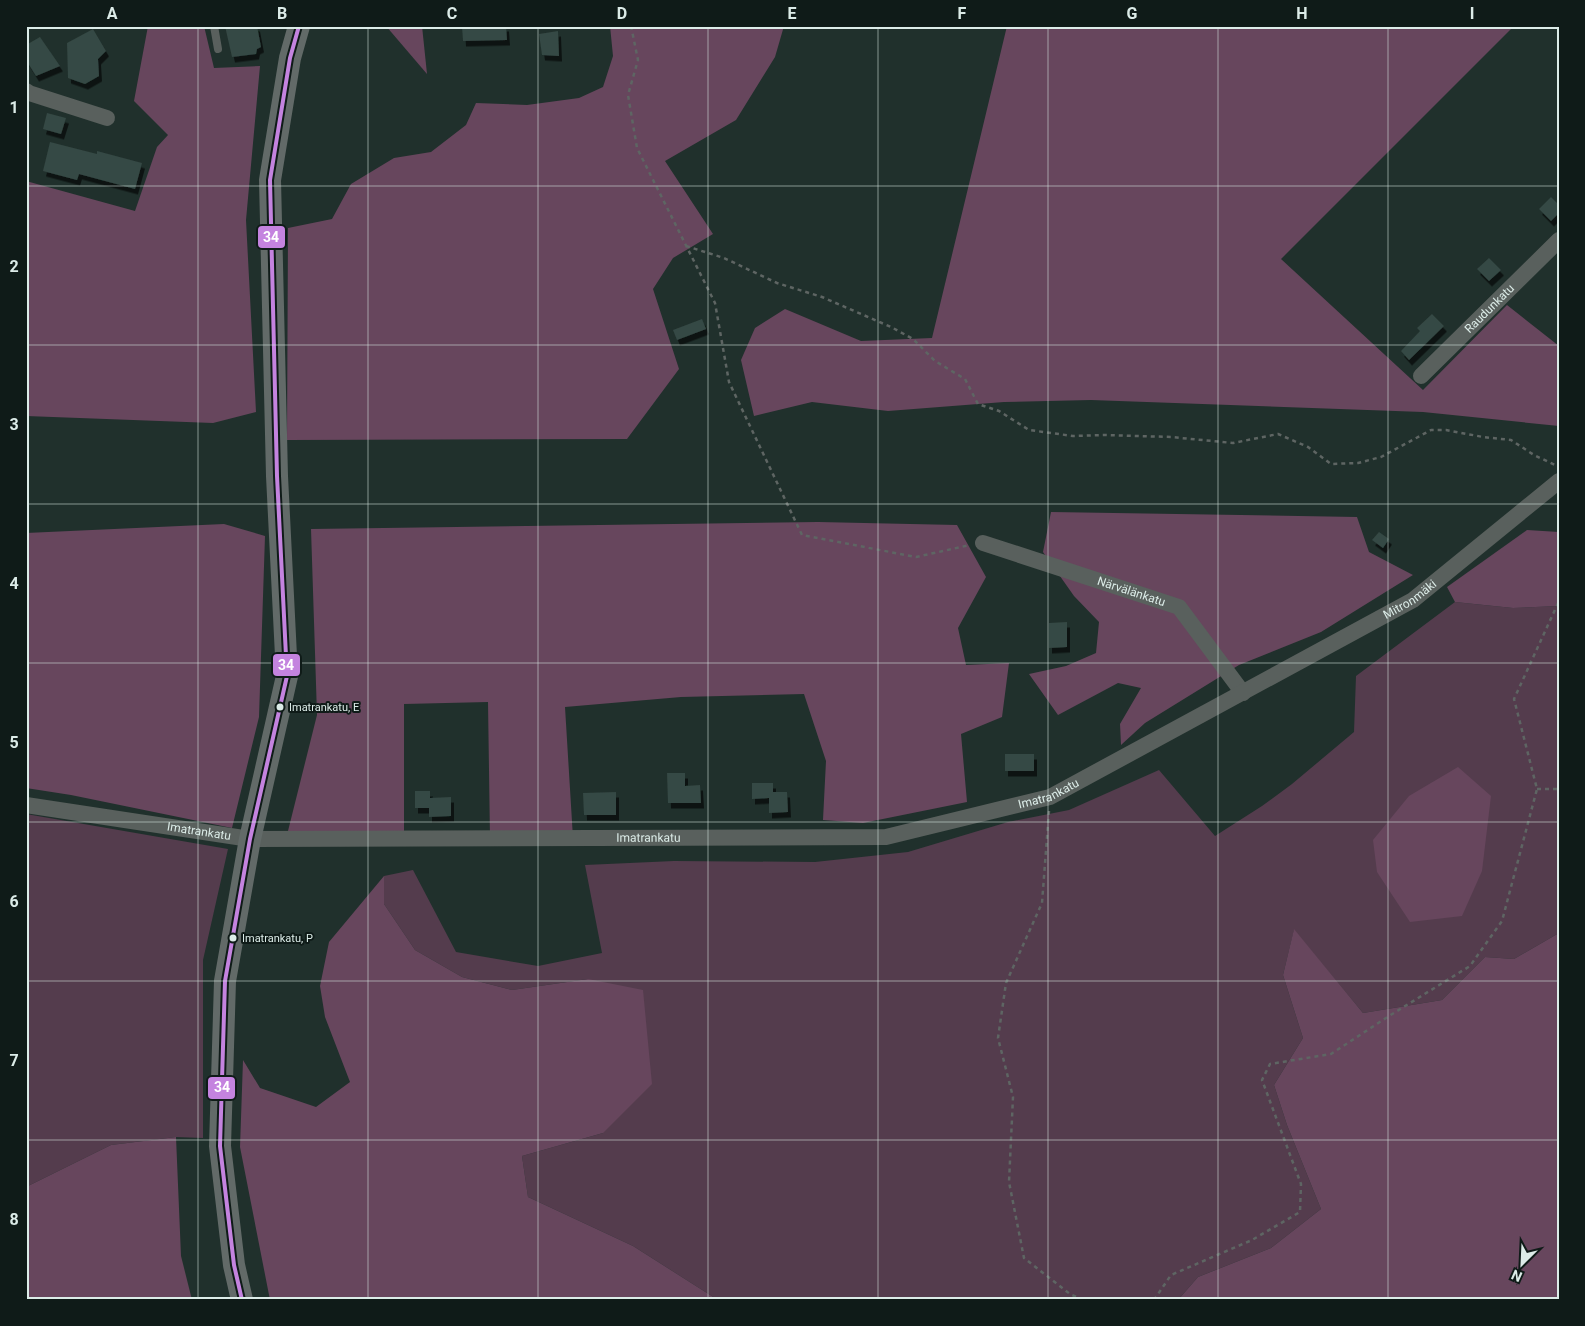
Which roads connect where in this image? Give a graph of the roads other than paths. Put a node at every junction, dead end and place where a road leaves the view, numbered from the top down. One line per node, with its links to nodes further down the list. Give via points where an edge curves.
1 (214, 26): 3 (lane)
2 (299, 26): 12 (street, via 290,58 270,180 277,476 287,676)
3 (218, 49)
4 (26, 90): 5 (street)
5 (107, 118)
6 (1559, 240): 7 (street, Raudunkatu)
7 (1421, 376)
8 (1559, 481): 10 (street, Mitronmäki, via 1412,600)
9 (983, 543): 10 (street, Närvälänkatu, via 1179,606)
10 (1243, 692): 12 (street, Imatrankatu, via 1050,797 886,837)
11 (26, 805): 12 (street, Imatrankatu)
12 (250, 839): 13 (street, via 226,981 220,1146 234,1265)
13 (242, 1300)

